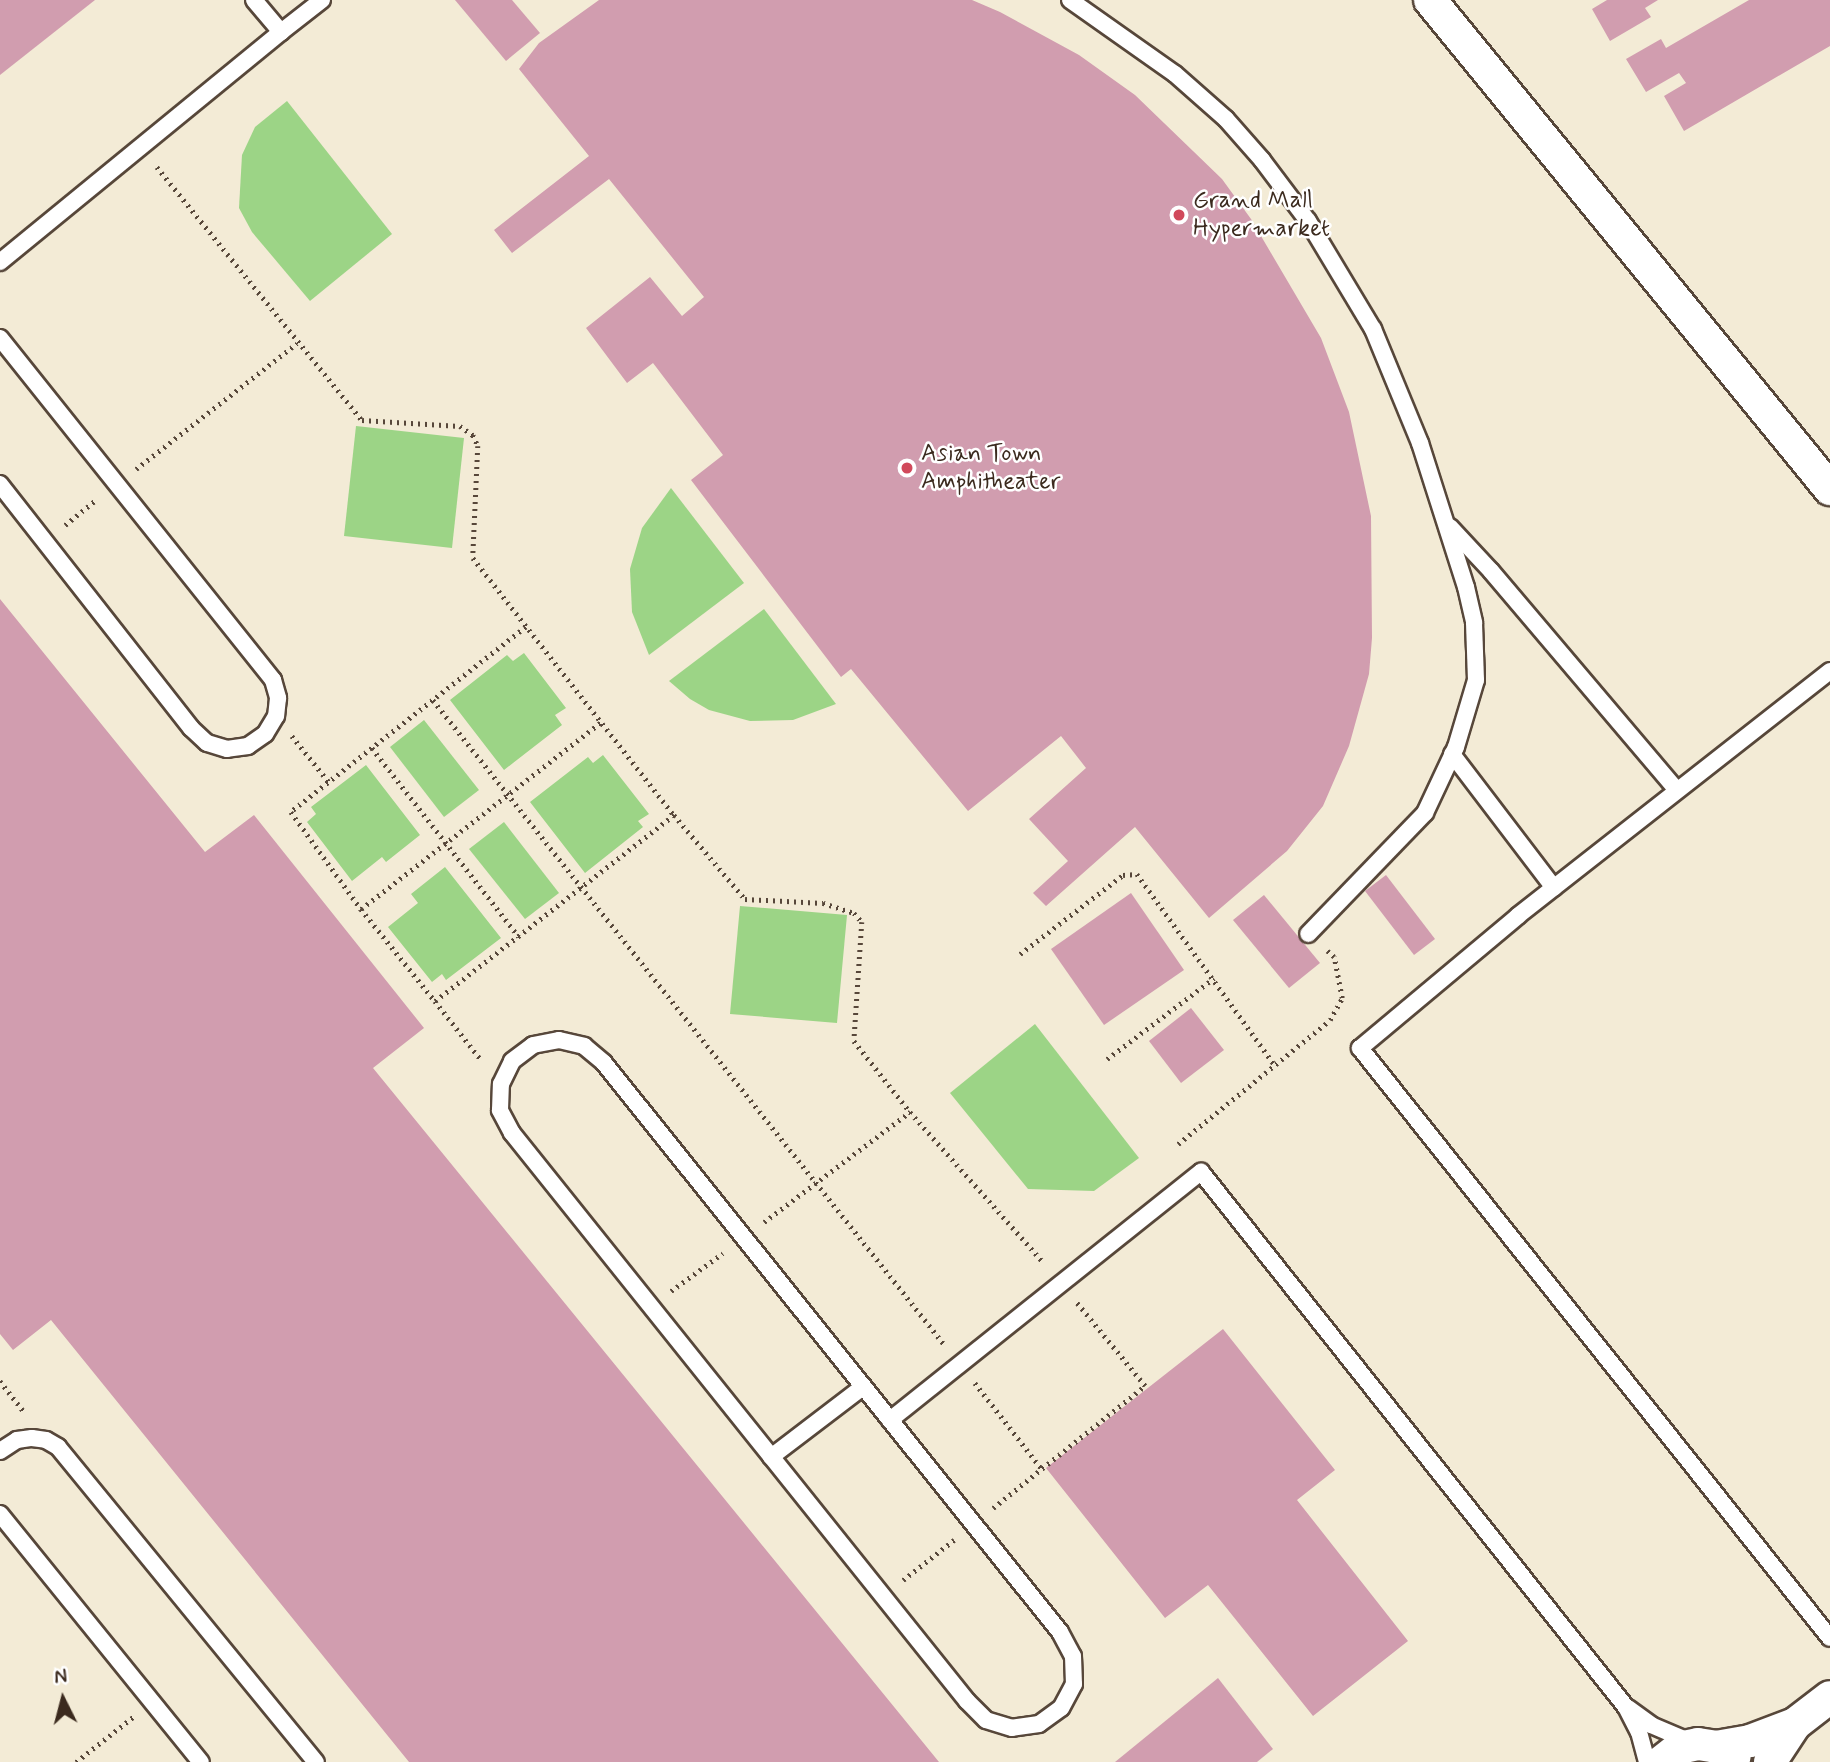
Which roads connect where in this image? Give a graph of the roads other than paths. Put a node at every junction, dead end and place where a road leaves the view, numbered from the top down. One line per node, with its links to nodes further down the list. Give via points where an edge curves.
1 (254, 0): 5 (lane)
2 (322, 0): 5 (lane)
3 (1070, 0): 10 (lane, via 1175,74 1226,119 1308,221 1373,329 1420,443)
4 (1430, 0): 9 (street)
5 (281, 32): 6 (lane)
6 (0, 262)
7 (0, 338): 8 (lane, via 273,680 276,716 265,734 248,746 227,749 207,743 191,728)
8 (0, 484)
9 (1830, 489)
10 (1446, 523): 12 (lane, via 1474,623 1476,680); 13 (lane)
11 (1830, 671): 13 (lane)
12 (1452, 754): 14 (lane); 15 (lane, via 1425,813)
13 (1676, 789): 14 (lane)
14 (1554, 888): 21 (lane, via 1360,1048)
15 (1308, 934)
16 (863, 1387): 17 (lane); 19 (lane); 19 (lane, via 604,1063 584,1046 559,1040 533,1045 512,1061 500,1084 500,1110 512,1133)
17 (890, 1420): 19 (lane, via 1060,1632 1073,1656 1073,1684 1062,1708 1039,1724 1012,1728 986,1720); 23 (lane, via 1201,1172)
18 (0, 1451): 27 (lane, via 17,1440 32,1438 58,1447)
19 (771, 1457)
20 (0, 1514): 26 (lane)
21 (1830, 1638)
22 (1830, 1697): 24 (street)
23 (1626, 1707): 25 (lane, via 1651,1725); 28 (lane)
24 (1795, 1724): 25 (street); 30 (street)
25 (1718, 1751): 29 (street, via 1679,1748)
26 (201, 1762)
27 (316, 1762)
28 (1647, 1762)
29 (1661, 1762)
30 (1770, 1762)

